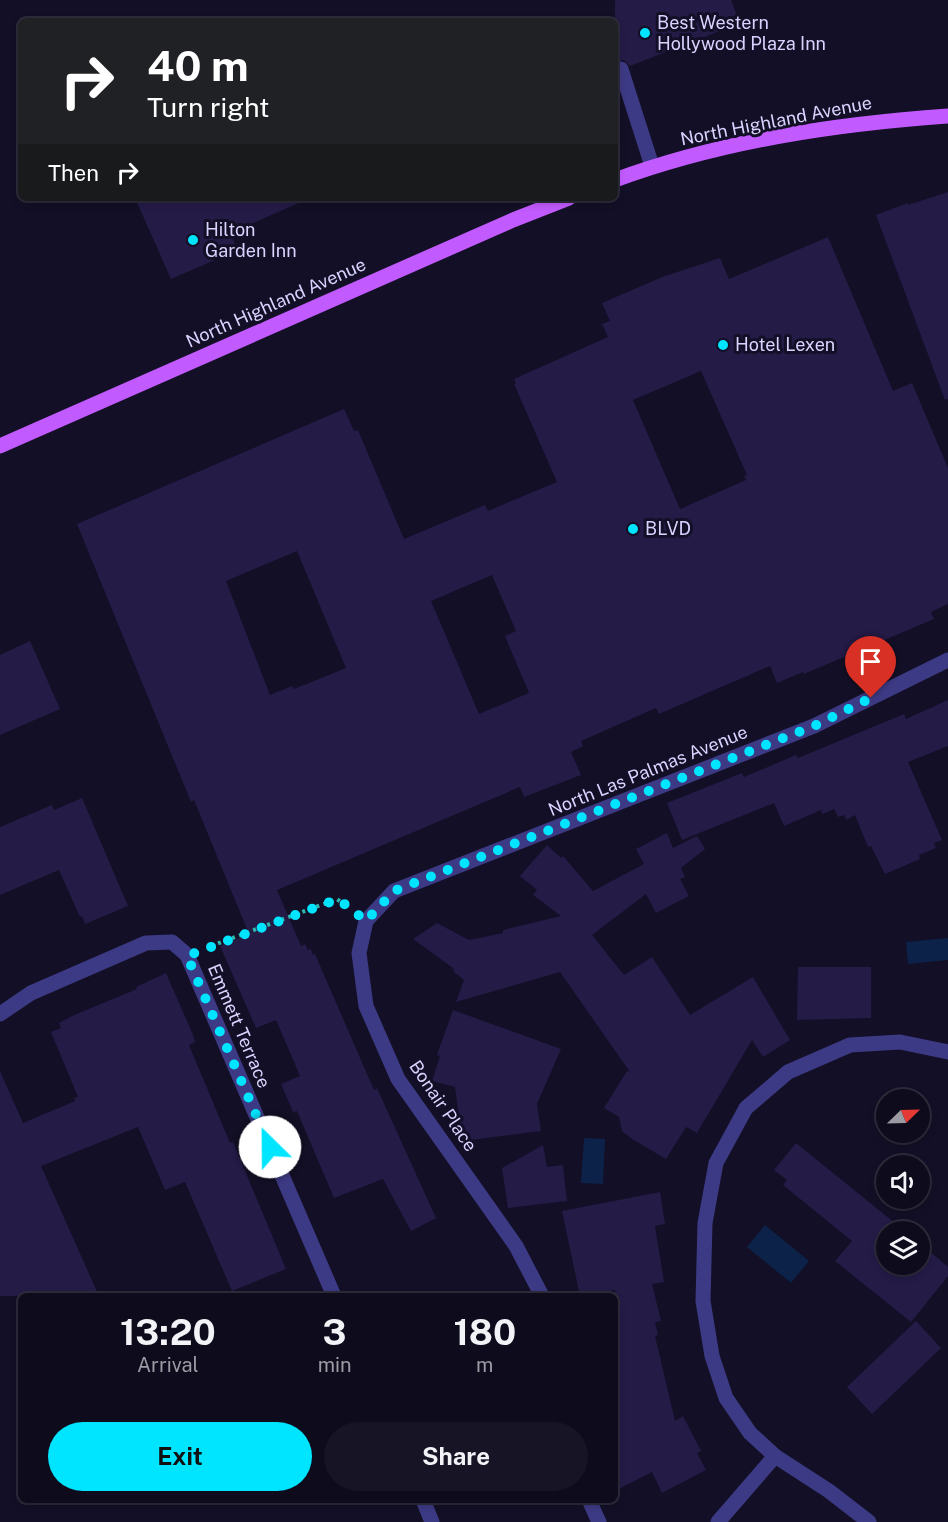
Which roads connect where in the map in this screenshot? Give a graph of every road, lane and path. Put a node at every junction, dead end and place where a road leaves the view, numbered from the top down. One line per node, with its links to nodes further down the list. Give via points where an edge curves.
1 (621, 69): 3 (street)
2 (948, 116): 3 (main road, North Highland Avenue, via 812,131)
3 (652, 166): 4 (main road, North Highland Avenue)
4 (618, 179)
5 (561, 201): 6 (main road, North Highland Avenue)
6 (0, 446)
7 (948, 660): 8 (street, North Las Palmas Avenue, via 814,726 394,891)
8 (366, 921): 9 (path, via 338,899); 13 (street, Bonair Place, via 359,953 366,1006 398,1078 516,1246)
9 (187, 956): 10 (street, Emmett Terrace, via 172,942 146,943 31,993); 12 (street, Emmett Terrace)
10 (0, 1014)
11 (948, 1052): 14 (street, via 900,1042 850,1045 788,1072 746,1108 716,1163 705,1223 703,1301 712,1356 726,1398 750,1433)
12 (333, 1293)
13 (540, 1293)
14 (775, 1456): 19 (street); 20 (street)
15 (424, 1503): 17 (street)
16 (590, 1503): 18 (street)
17 (432, 1522)
18 (599, 1522)
19 (718, 1522)
20 (869, 1522)

